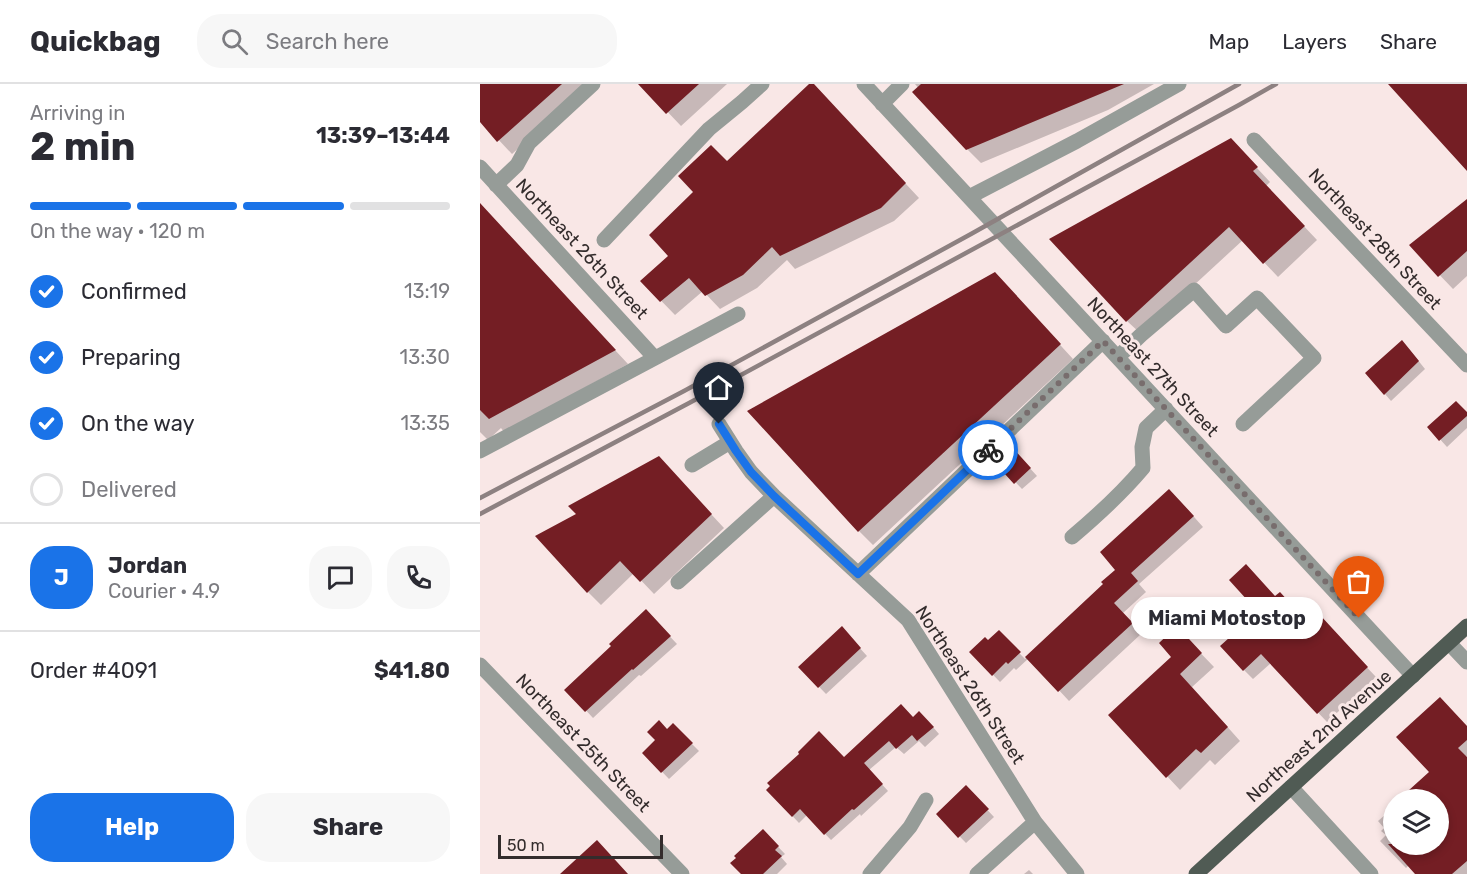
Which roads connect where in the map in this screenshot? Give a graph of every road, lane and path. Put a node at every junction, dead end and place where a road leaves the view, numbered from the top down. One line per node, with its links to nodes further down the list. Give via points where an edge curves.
1 (593, 84): 9 (street, via 529,143 518,165)
2 (762, 84): 11 (street, via 709,129)
3 (864, 84): 6 (street, Northeast 27th Street)
4 (902, 84): 6 (street)
5 (1179, 84): 10 (street)
6 (882, 104): 10 (street, Northeast 27th Street)
7 (1254, 140): 16 (street, Northeast 28th Street)
8 (480, 167): 9 (street, Northeast 26th Street)
9 (496, 185): 14 (street, Northeast 26th Street)
10 (969, 197): 13 (street, Northeast 27th Street)
11 (604, 240)
12 (738, 314): 14 (street)
13 (1103, 341): 15 (street, Northeast 27th Street); 25 (street)
14 (654, 357): 21 (street)
15 (1118, 357): 17 (street, Northeast 27th Street); 19 (street, via 1194,290 1226,326 1257,298 1314,358)
16 (1467, 364)
17 (1166, 409): 24 (street, via 1146,428 1143,468); 31 (street, Northeast 27th Street)
18 (719, 424): 20 (street, Northeast 26th Street)
19 (1243, 424)
20 (730, 442): 22 (street); 23 (street, Northeast 26th Street)
21 (480, 451)
22 (692, 465)
23 (774, 496): 25 (street, Northeast 26th Street); 26 (street)
24 (1072, 537)
25 (858, 574): 34 (street, Northeast 26th Street, via 908,620)
26 (678, 582)
27 (1467, 626): 28 (main road, Northeast 2nd Avenue)
28 (1449, 643): 29 (street); 31 (main road, Northeast 2nd Avenue)
29 (1467, 662)
30 (480, 665): 35 (street, Northeast 25th Street)
31 (1413, 676): 32 (main road, Northeast 2nd Avenue)
32 (1291, 788): 39 (main road, Northeast 2nd Avenue); 40 (street)
33 (926, 800): 36 (street, via 910,827)
34 (1035, 822): 37 (street); 38 (street, Northeast 26th Street)
35 (682, 874)
36 (870, 874)
37 (977, 874)
38 (1077, 874)
39 (1196, 874)
40 (1371, 874)

